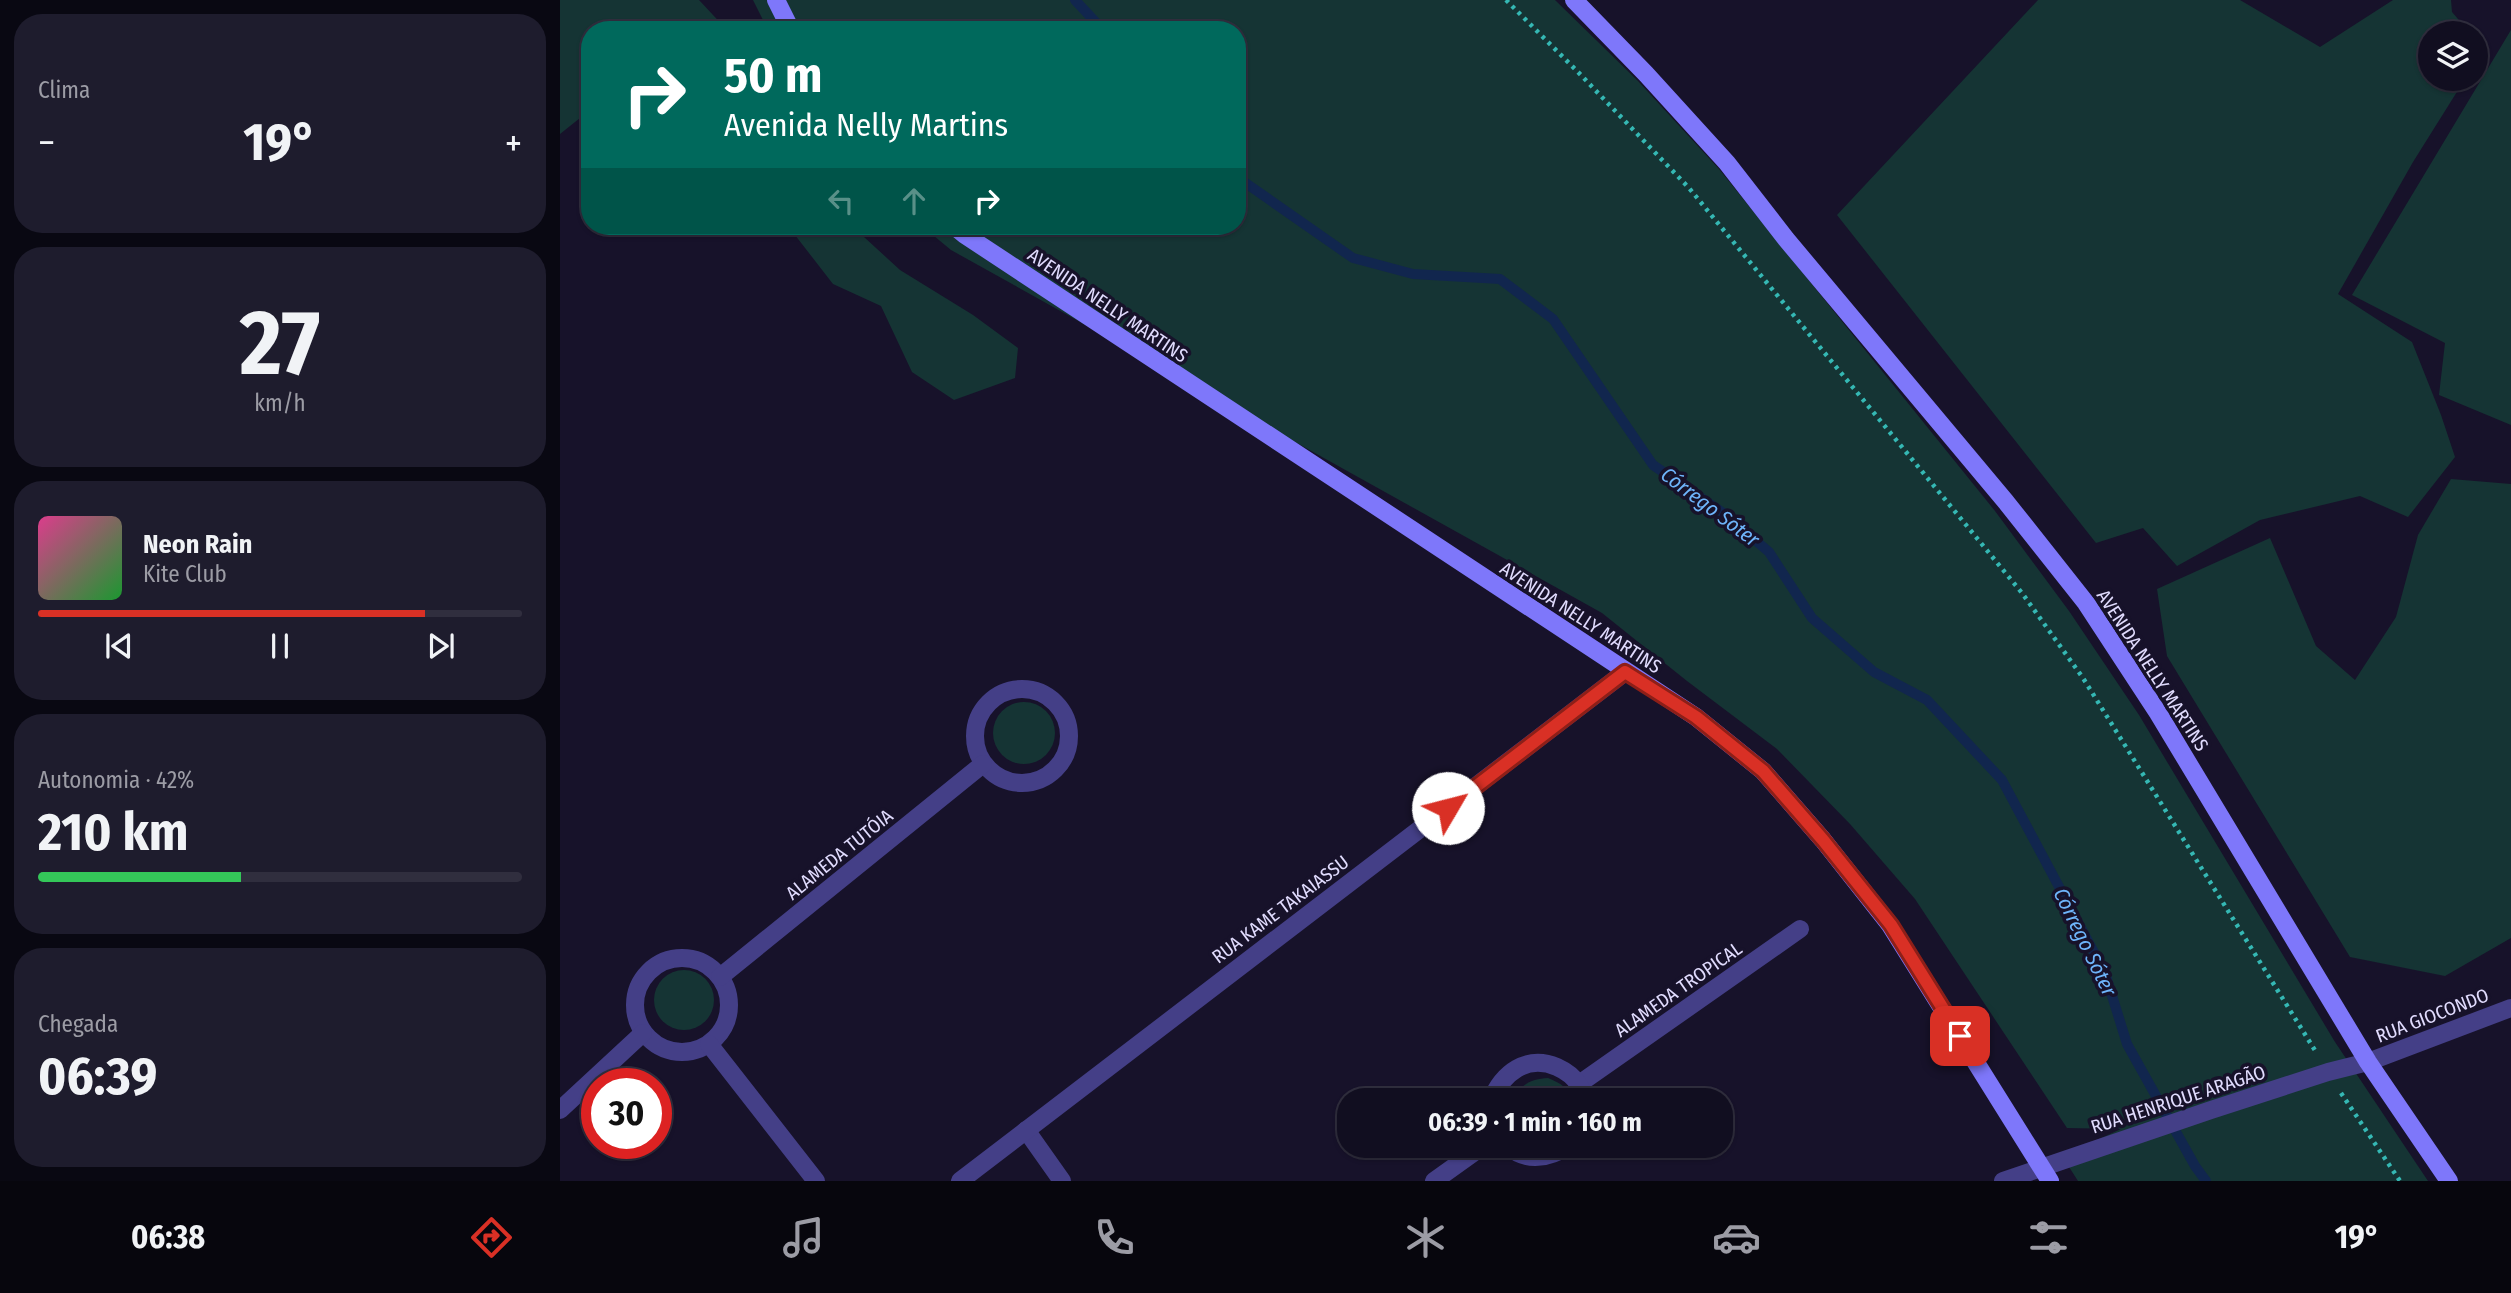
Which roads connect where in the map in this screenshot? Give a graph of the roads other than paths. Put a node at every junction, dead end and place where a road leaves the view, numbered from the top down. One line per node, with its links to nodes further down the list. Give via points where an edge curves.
1 (776, 0): 3 (main road)
2 (1574, 0): 12 (main road, AVENIDA NELLY MARTINS, via 1727,163 2086,603 2158,713)
3 (786, 21)
4 (965, 235): 5 (main road, AVENIDA NELLY MARTINS)
5 (1625, 672): 17 (street, RUA KAME TAKAIASSU); 19 (main road, AVENIDA NELLY MARTINS, via 1696,717 1763,771 1823,840 1891,925)
6 (983, 764): 6 (street, via 999,778 1017,784 1037,782 1054,772 1066,755 1070,736 1066,717 1055,701 1037,691 1018,689 999,695 984,708 975,726 975,746); 8 (street, ALAMEDA TUTÓIA)
7 (1801, 929): 15 (street, ALAMEDA TROPICAL)
8 (720, 977): 10 (street, via 690,958 654,966 635,998); 11 (street, via 729,994 729,1013)
9 (2511, 1007): 12 (street, RUA GIOCONDO)
10 (643, 1033): 11 (street, via 662,1049 687,1052); 16 (street)
11 (709, 1044): 20 (street)
12 (2368, 1062): 19 (street, RUA HENRIQUE ARAGÃO, via 2124,1140); 25 (main road, AVENIDA NELLY MARTINS)
13 (1497, 1088): 14 (street, via 1512,1070 1548,1063 1566,1070)
14 (1579, 1088)
15 (1587, 1088)
16 (560, 1110)
17 (1026, 1130): 21 (street, RUA KAME TAKAIASSU); 22 (street)
18 (1466, 1158): 23 (street)
19 (2046, 1174): 24 (street, RUA HENRIQUE ARAGÃO)
20 (817, 1181)
21 (960, 1181)
22 (1062, 1181)
23 (1434, 1181)
24 (2003, 1181)
25 (2449, 1181)

